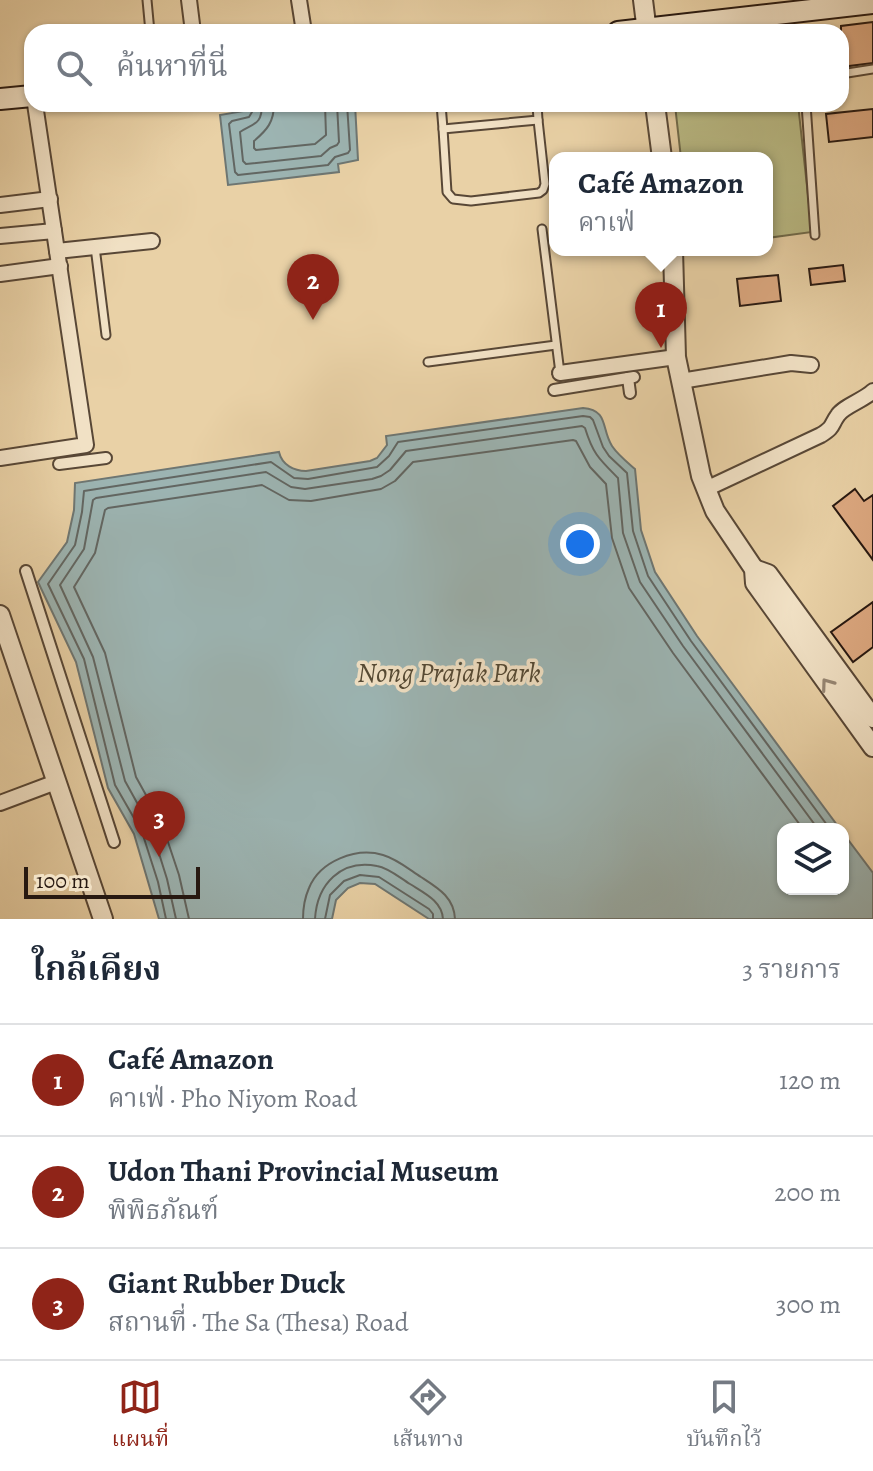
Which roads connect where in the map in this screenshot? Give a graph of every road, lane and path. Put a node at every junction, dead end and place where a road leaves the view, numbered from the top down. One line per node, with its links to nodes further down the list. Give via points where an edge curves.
1 (147, 0): 8 (lane)
2 (189, 0): 9 (street)
3 (299, 0): 10 (street)
4 (643, 0): 11 (street)
5 (840, 3): 6 (main road); 7 (main road)
6 (873, 3)
7 (751, 8): 12 (main road)
8 (149, 24)
9 (192, 24)
10 (303, 24)
11 (646, 24)
12 (675, 24)
13 (873, 69): 14 (lane)
14 (849, 73)
15 (24, 97): 16 (main road)
16 (0, 99)
17 (36, 112): 25 (street)
18 (442, 112): 23 (lane)
19 (538, 112): 22 (lane)
20 (656, 112): 24 (street)
21 (807, 112): 29 (lane)
22 (538, 120): 23 (lane); 23 (lane, via 543,190 471,201 453,199 447,192)
23 (443, 129)
24 (661, 152)
25 (50, 199): 26 (street); 28 (street)
26 (0, 205)
27 (542, 229): 37 (lane)
28 (54, 231): 30 (street); 34 (street)
29 (815, 235)
30 (0, 236)
31 (152, 241): 32 (street)
32 (95, 247): 34 (street); 36 (lane)
33 (673, 256): 38 (street)
34 (58, 259): 35 (street); 46 (street, via 86,445)
35 (0, 274)
36 (106, 335)
37 (556, 345): 39 (lane); 41 (lane)
38 (676, 357): 41 (street); 42 (street)
39 (428, 362)
40 (811, 365): 42 (street, via 791,363)
41 (560, 373)
42 (681, 381): 49 (street)
43 (554, 390): 45 (street, via 631,378)
44 (873, 391): 49 (street, via 841,411 821,435)
45 (630, 393)
46 (0, 458)
47 (106, 458): 48 (street)
48 (59, 464)
49 (706, 489): 50 (street)
50 (754, 569): 53 (street, via 768,574); 54 (street, one-way to 50, via 755,583)
51 (26, 571): 57 (street)
52 (0, 615): 55 (street)
53 (873, 718)
54 (873, 747)
55 (56, 782): 56 (street); 58 (street)
56 (0, 803)
57 (114, 842)
58 (103, 919)

